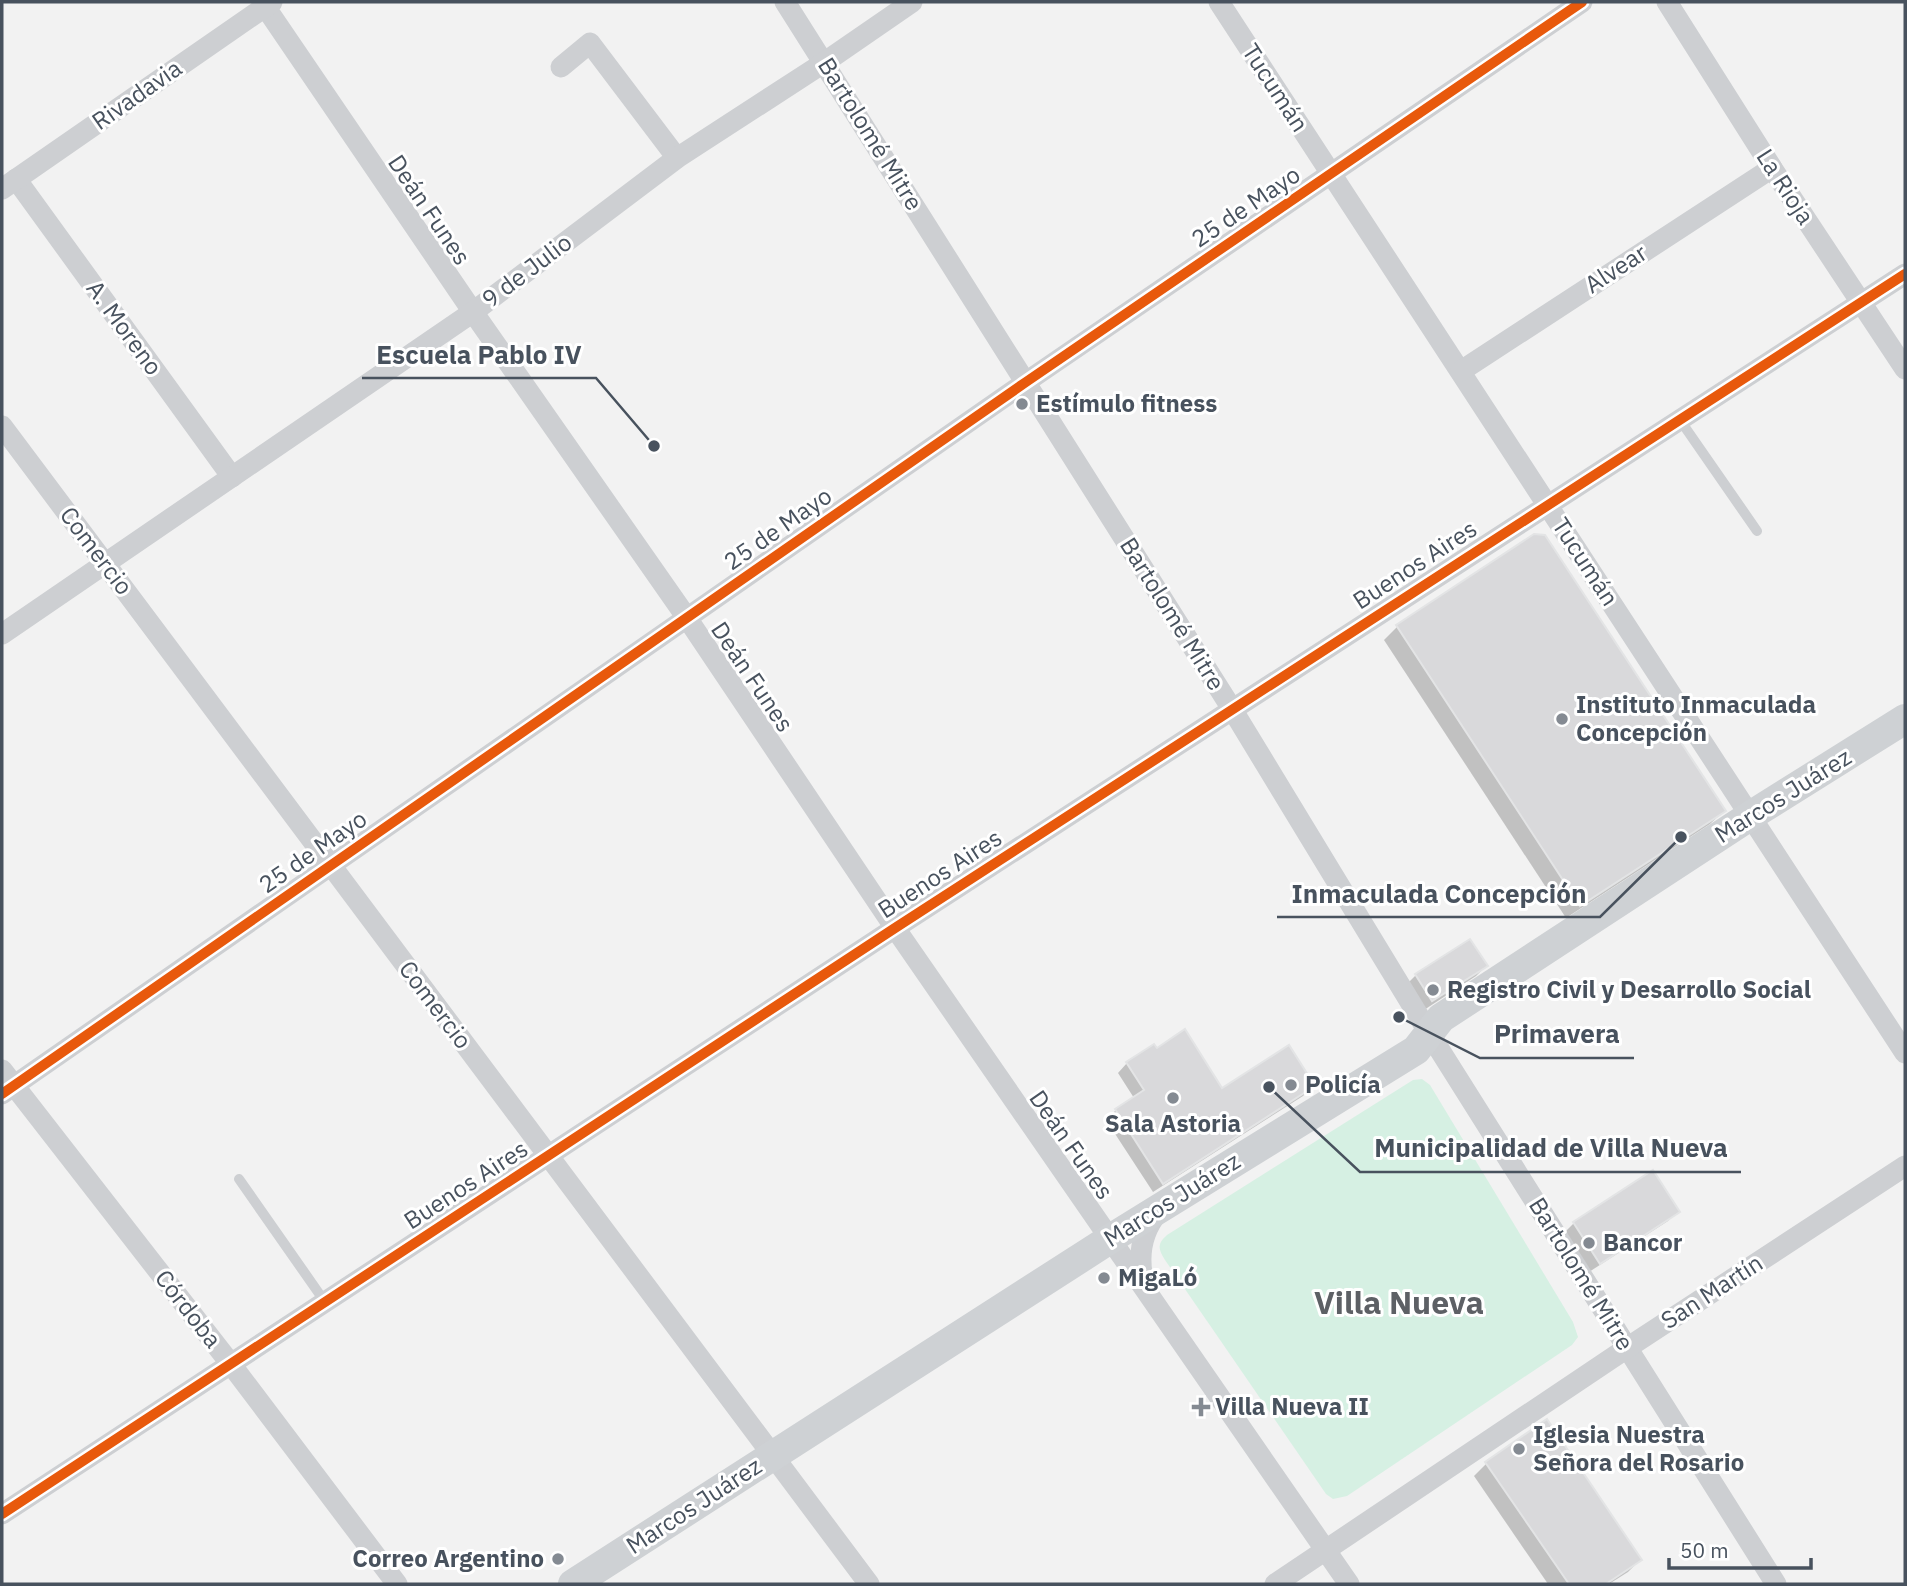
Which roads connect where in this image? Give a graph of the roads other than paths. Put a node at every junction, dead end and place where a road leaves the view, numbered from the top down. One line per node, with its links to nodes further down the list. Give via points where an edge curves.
1 (785, 2): 7 (street, Bartolomé Mitre)
2 (912, 2): 7 (street, 9 de Julio)
3 (1219, 2): 11 (street, Tucumán)
4 (1582, 2): 11 (street, 25 de Mayo)
5 (1667, 2): 10 (street, La Rioja)
6 (266, 3): 12 (street, Rivadavia); 15 (street, Deán Funes)
7 (825, 62): 9 (street, 9 de Julio); 18 (street, Bartolomé Mitre)
8 (561, 67): 9 (street, via 590,43)
9 (677, 158): 15 (street, 9 de Julio)
10 (1772, 168): 14 (street, La Rioja); 17 (street, Alvear)
11 (1331, 174): 17 (street, Tucumán); 18 (street, 25 de Mayo)
12 (9, 184): 21 (street, A. Moreno)
13 (1905, 274): 14 (street, Buenos Aires)
14 (1862, 304): 16 (street, La Rioja); 19 (street, Buenos Aires)
15 (473, 312): 21 (street, 9 de Julio); 25 (street, Deán Funes)
16 (1905, 369)
17 (1461, 371): 22 (street, Tucumán)
18 (1026, 382): 25 (street, 25 de Mayo); 27 (street, Bartolomé Mitre)
19 (1680, 419): 22 (street, Buenos Aires); 23 (lane)
20 (2, 426): 24 (street, Comercio)
21 (232, 477): 24 (street, 9 de Julio)
22 (1547, 504): 27 (street, Buenos Aires); 29 (street, Tucumán)
23 (1757, 531)
24 (105, 564): 26 (street, 9 de Julio); 30 (street, Comercio)
25 (687, 618): 30 (street, 25 de Mayo); 31 (street, Deán Funes)
26 (2, 634)
27 (1232, 709): 31 (street, Buenos Aires); 32 (street, Bartolomé Mitre)
28 (1905, 719): 29 (main road, Marcos Juárez)
29 (1750, 816): 32 (main road, Marcos Juárez, via 1441,1018); 33 (street, Tucumán)
30 (331, 866): 34 (street, 25 de Mayo); 35 (street, Comercio)
31 (895, 928): 35 (street, Buenos Aires); 39 (street, Deán Funes)
32 (1429, 1033): 38 (main road, Marcos Juárez, via 1416,1050); 42 (street, Bartolomé Mitre)
33 (1905, 1053)
34 (6, 1084): 43 (street, Córdoba)
35 (548, 1156): 41 (street, Buenos Aires); 44 (street, Comercio)
36 (1905, 1166): 42 (street, San Martín)
37 (239, 1179): 41 (lane)
38 (1163, 1204): 39 (main road, Marcos Juárez); 40 (street, via 1142,1239)
39 (1110, 1238): 40 (street, Deán Funes); 44 (main road, Marcos Juárez)
40 (1146, 1292): 46 (street, Deán Funes)
41 (325, 1302): 43 (street, Buenos Aires)
42 (1627, 1348): 46 (street, San Martín); 52 (street, Bartolomé Mitre)
43 (230, 1363): 45 (street, Buenos Aires); 47 (street, Córdoba)
44 (772, 1455): 48 (main road, Marcos Juárez); 49 (street, Comercio)
45 (2, 1514)
46 (1325, 1550): 50 (street, San Martín); 51 (street, Deán Funes)
47 (397, 1584)
48 (573, 1584)
49 (869, 1584)
50 (1275, 1584)
51 (1349, 1584)
52 (1776, 1584)

